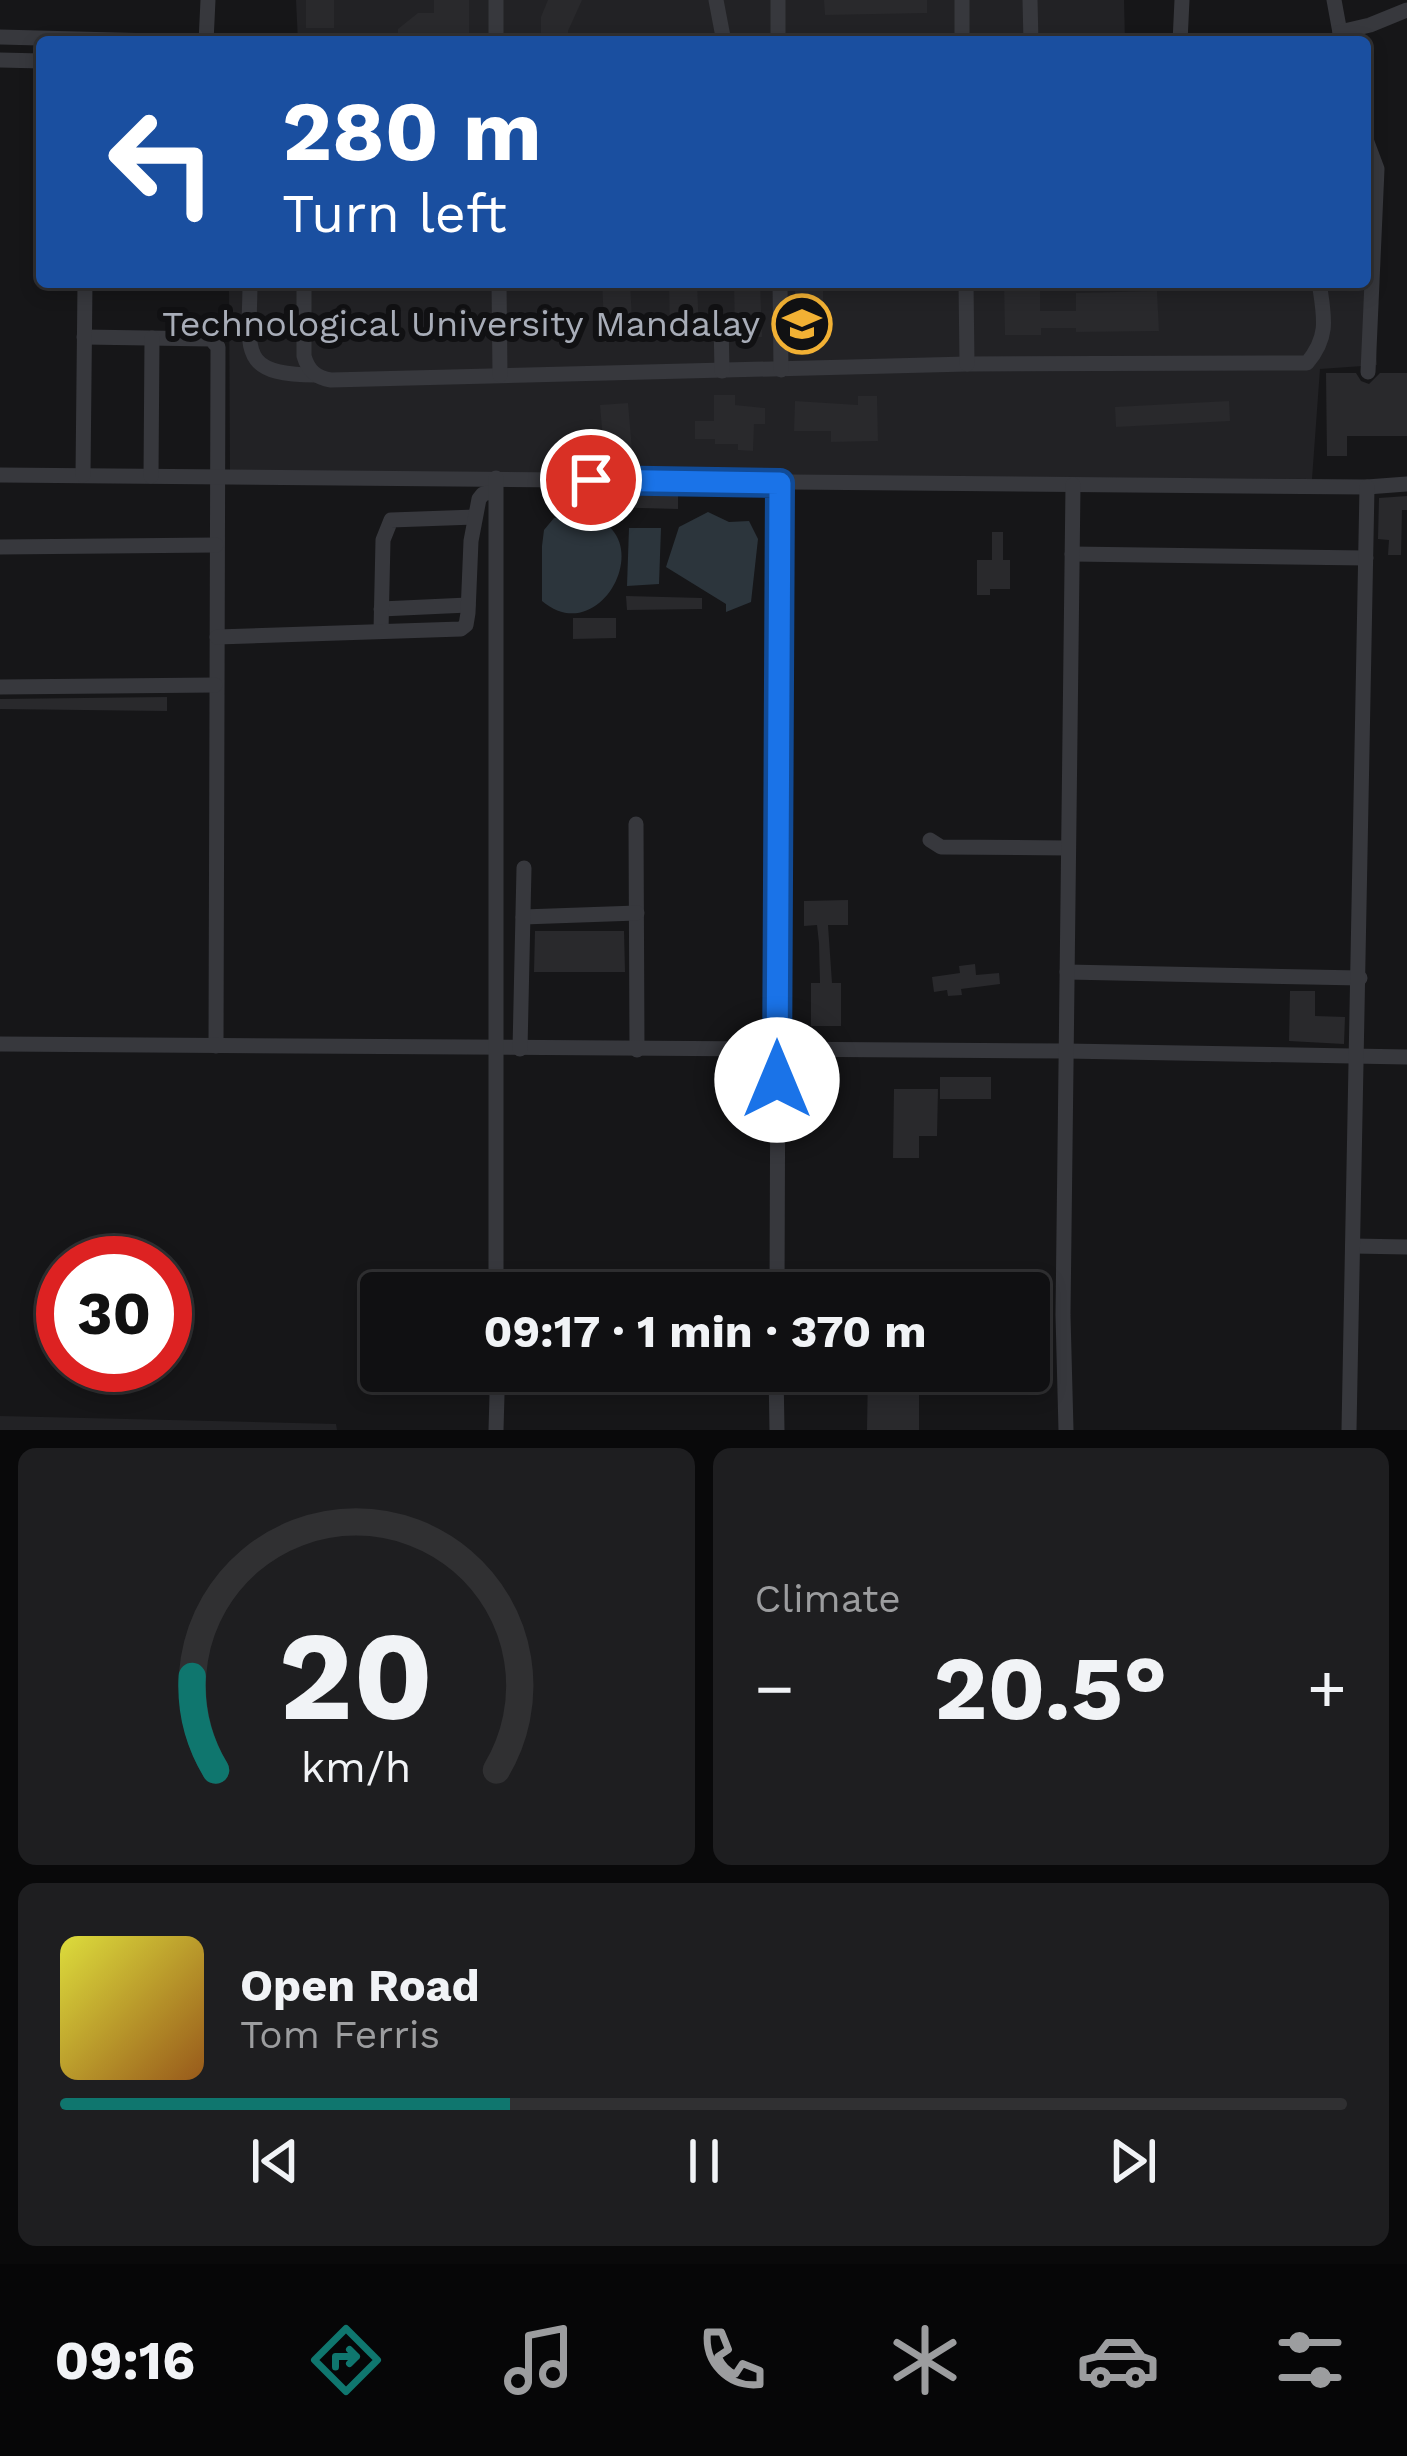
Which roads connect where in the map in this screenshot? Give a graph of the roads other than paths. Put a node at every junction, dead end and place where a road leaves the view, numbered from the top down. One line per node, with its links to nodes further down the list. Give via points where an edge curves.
1 (208, 0): 10 (street)
2 (496, 0): 11 (street)
3 (716, 0): 12 (street)
4 (778, 0): 13 (street)
5 (962, 0): 14 (street)
6 (1030, 0): 15 (street)
7 (1182, 0): 16 (street)
8 (1334, 0): 17 (street)
9 (1407, 10): 18 (street)
10 (206, 36)
11 (496, 36)
12 (723, 36)
13 (778, 36)
14 (962, 36)
15 (1030, 36)
16 (1180, 36)
17 (1340, 36)
18 (1342, 36)
19 (0, 37): 20 (street)
20 (36, 38)
21 (0, 60): 22 (street)
22 (36, 61)
23 (1371, 152): 37 (street, via 1378,169)
24 (85, 288): 32 (street)
25 (250, 288): 38 (street, via 255,361 274,374)
26 (304, 288): 38 (street, via 304,356)
27 (499, 288): 39 (street)
28 (780, 288): 35 (street)
29 (966, 288): 34 (street)
30 (1320, 288): 34 (street, via 1322,345 1307,363)
31 (719, 322): 36 (street)
32 (84, 337): 33 (street); 41 (street)
33 (152, 338): 42 (street); 43 (street, via 215,341)
34 (967, 364): 35 (street)
35 (781, 370): 36 (street)
36 (722, 371): 39 (street)
37 (1368, 372)
38 (316, 375): 39 (street)
39 (500, 375)
40 (0, 475): 41 (street)
41 (83, 476): 42 (street)
42 (151, 476): 43 (street)
43 (218, 476): 46 (street); 50 (street)
44 (780, 483): 46 (street); 47 (street); 75 (street)
45 (1407, 484): 48 (street)
46 (496, 485): 49 (street); 55 (street)
47 (1073, 485): 48 (street); 52 (street)
48 (1367, 487): 53 (street)
49 (475, 517): 54 (street); 57 (street, via 391,520 382,541)
50 (216, 545): 51 (street); 59 (street)
51 (0, 547)
52 (1072, 554): 53 (street); 64 (street)
53 (1366, 558): 69 (street)
54 (470, 562): 55 (street); 56 (street)
55 (496, 562): 72 (street)
56 (468, 605): 57 (street); 58 (street, via 461,629)
57 (381, 609): 58 (street)
58 (381, 631): 59 (street)
59 (217, 637): 60 (street)
60 (214, 686): 61 (street); 71 (street)
61 (0, 687)
62 (636, 824): 66 (street)
63 (930, 840): 64 (street, via 941,847)
64 (1068, 848): 68 (street)
65 (524, 868): 67 (street)
66 (637, 914): 67 (street); 74 (street)
67 (523, 917): 73 (street)
68 (1067, 972): 69 (street); 76 (street)
69 (1360, 978): 77 (street)
70 (0, 1044): 71 (street)
71 (216, 1046): 72 (street)
72 (497, 1049): 73 (street); 81 (street)
73 (520, 1049): 74 (street)
74 (637, 1050): 75 (street)
75 (777, 1051): 76 (street); 82 (street)
76 (1066, 1051): 77 (street); 87 (street)
77 (1358, 1055): 78 (street); 79 (street)
78 (1407, 1057)
79 (1353, 1246): 80 (street); 88 (street)
80 (1407, 1247)
81 (496, 1272)
82 (777, 1272)
83 (496, 1392): 85 (street)
84 (776, 1392): 86 (street)
85 (496, 1430)
86 (777, 1430)
87 (1066, 1430)
88 (1349, 1430)

